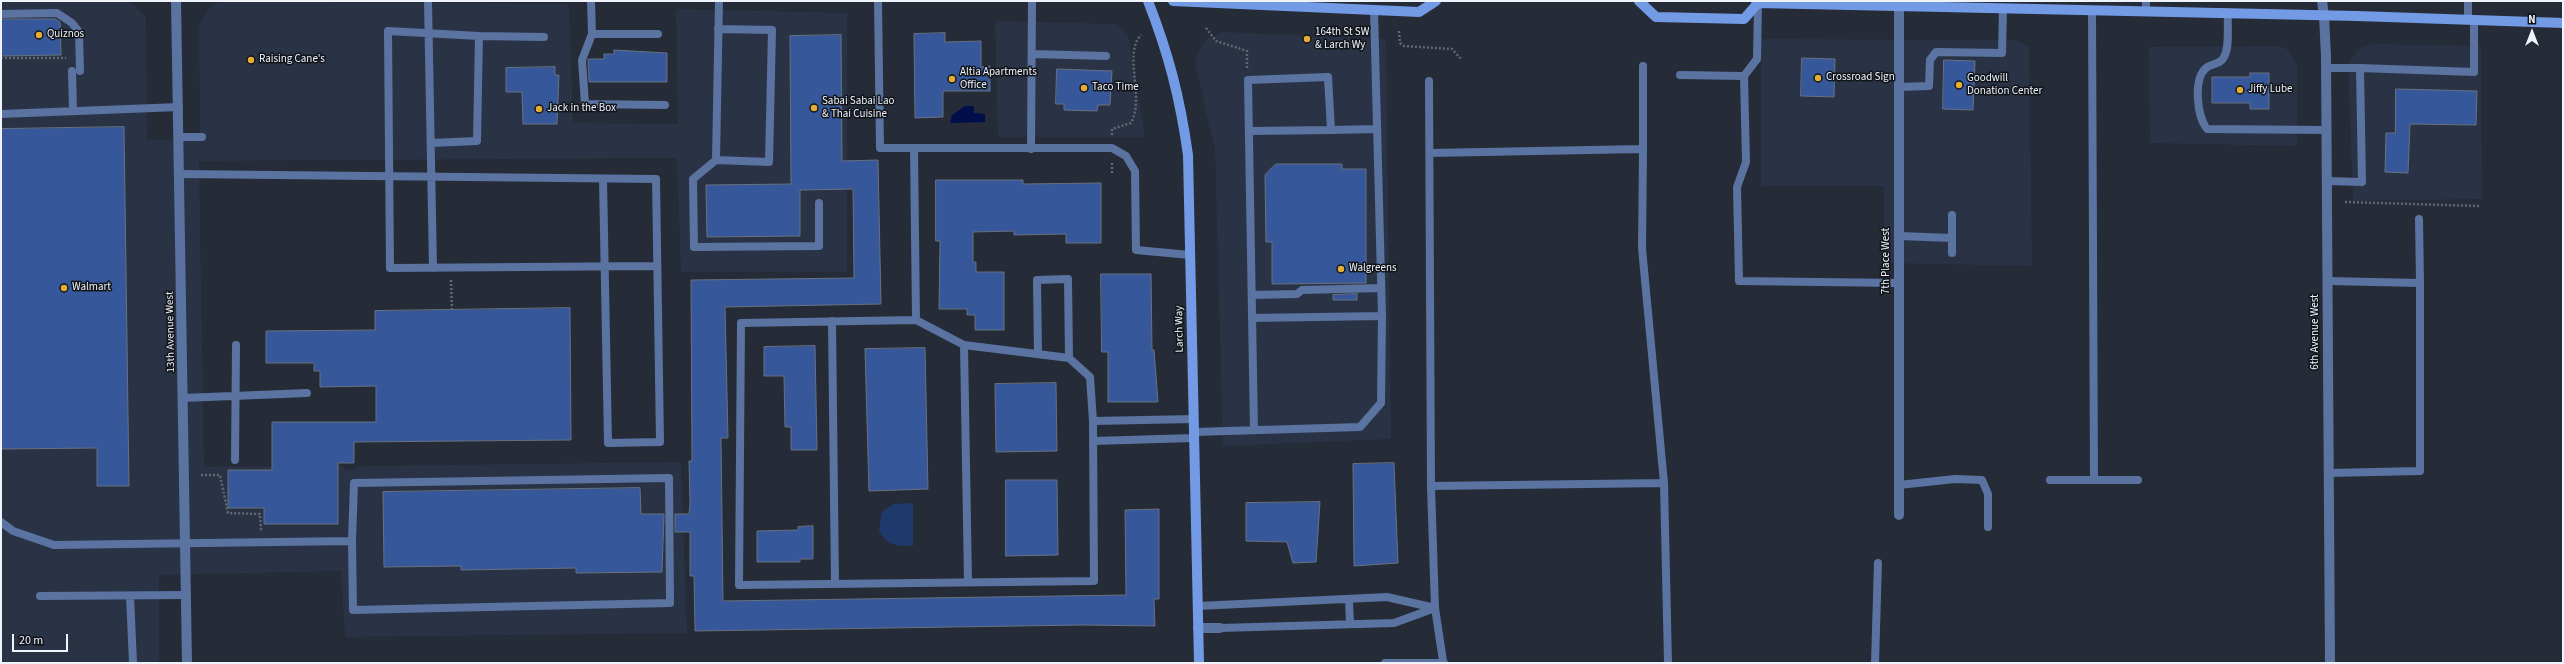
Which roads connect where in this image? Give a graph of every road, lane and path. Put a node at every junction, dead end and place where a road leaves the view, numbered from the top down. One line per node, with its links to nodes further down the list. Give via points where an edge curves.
1 (176, 1): 50 (street, 13th Avenue West)
2 (428, 1): 28 (lane)
3 (591, 1): 29 (lane)
4 (719, 1): 26 (lane)
5 (878, 1): 61 (lane, via 880,148)
6 (1032, 1): 34 (lane)
7 (1148, 1): 79 (main road, Larch Way, via 1169,58 1180,102 1188,155)
8 (1173, 1): 17 (main road)
9 (1436, 1): 17 (main road, via 1418,12)
10 (1638, 1): 14 (main road, via 1656,16 1744,19)
11 (2146, 1): 19 (lane)
12 (2322, 1): 22 (street, 6th Avenue West)
13 (2468, 1): 23 (lane)
14 (1757, 2): 15 (main road); 45 (lane, via 1757,60)
15 (1899, 7): 16 (main road); 48 (street, 7th Place West)
16 (2003, 9): 18 (main road); 48 (lane, via 2002,53 1936,52 1930,60 1929,86)
17 (1374, 10): 53 (lane)
18 (2092, 11): 19 (main road); 110 (lane)
19 (2146, 12): 21 (main road)
20 (1, 14): 43 (lane, via 57,13 63,16 79,32)
21 (2228, 14): 22 (main road); 55 (lane, via 2225,56 2221,62 2206,68 2201,75 2198,109 2201,122 2207,129)
22 (2324, 16): 23 (main road); 40 (street, 6th Avenue West)
23 (2471, 20): 24 (main road); 41 (lane, via 2474,72)
24 (2563, 23)
25 (1206, 28): 46 (path, via 1216,41 1247,51)
26 (718, 29): 65 (lane); 65 (lane, via 772,30 769,162)
27 (1400, 30): 38 (path, via 1400,43 1404,46 1452,49)
28 (428, 33): 32 (lane); 60 (lane); 67 (lane, via 388,31)
29 (592, 34): 30 (lane); 49 (lane, via 582,60 585,104)
30 (658, 34)
31 (1141, 35): 57 (path, via 1134,46 1136,114 1131,123 1112,129)
32 (479, 36): 33 (lane); 60 (lane, via 477,141)
33 (544, 37)
34 (1032, 54): 35 (lane); 62 (lane)
35 (1106, 56)
36 (1, 58): 37 (path)
37 (72, 58)
38 (1462, 60)
39 (1643, 66): 63 (lane)
40 (2326, 68): 41 (lane); 55 (street, 6th Avenue West)
41 (2360, 68): 70 (lane, via 2362,182)
42 (72, 71): 51 (lane)
43 (80, 71)
44 (1680, 75): 45 (lane)
45 (1744, 76): 85 (lane, via 1746,162 1737,187 1739,281)
46 (1248, 80): 54 (lane, via 1328,77); 56 (lane)
47 (1429, 81): 64 (lane)
48 (1899, 88): 76 (street, 7th Place West)
49 (664, 105)
50 (179, 107): 51 (lane); 58 (street, 13th Avenue West)
51 (73, 111): 52 (lane)
52 (1, 114)
53 (1377, 129): 54 (lane); 87 (lane)
54 (1331, 130): 56 (lane)
55 (2327, 130): 70 (street, 6th Avenue West)
56 (1249, 131): 88 (lane)
57 (1112, 135)
58 (180, 137): 59 (lane); 66 (street, 13th Avenue West)
59 (202, 137)
60 (431, 143): 68 (lane)
61 (914, 149): 62 (lane); 92 (lane)
62 (1032, 149): 79 (lane, via 1112,148 1126,156 1135,171 1136,250)
63 (1643, 149): 64 (lane); 112 (lane, via 1642,248)
64 (1430, 153): 114 (lane)
65 (716, 160): 72 (lane, via 693,179 694,247 819,246)
66 (180, 174): 67 (lane); 100 (street, 13th Avenue West)
67 (389, 176): 68 (lane); 82 (lane, via 390,268)
68 (432, 177): 69 (lane); 82 (lane)
69 (603, 179): 80 (lane); 81 (lane, via 656,179)
70 (2327, 181): 84 (street, 6th Avenue West)
71 (2345, 202): 73 (path)
72 (819, 203)
73 (2480, 206)
74 (1952, 215): 77 (lane)
75 (2419, 219): 86 (lane)
76 (1899, 236): 77 (lane); 85 (street, 7th Place West)
77 (1952, 238): 78 (lane)
78 (1952, 253)
79 (1190, 256): 101 (main road, Larch Way)
80 (604, 266): 81 (lane); 81 (lane, via 608,443 660,442); 83 (lane)
81 (657, 266)
82 (433, 268): 83 (lane)
83 (451, 268): 89 (path)
84 (2328, 281): 86 (lane); 107 (street, 6th Avenue West)
85 (1899, 283): 113 (street, 7th Place West)
86 (2420, 284): 107 (lane, via 2420,471)
87 (1381, 288): 88 (lane, via 1302,290 1297,294); 90 (lane)
88 (1252, 295): 91 (lane)
89 (452, 310)
90 (1382, 316): 91 (lane); 103 (lane, via 1381,403 1360,427)
91 (1252, 318): 103 (lane)
92 (916, 320): 93 (lane); 95 (lane)
93 (832, 321): 123 (lane); 123 (lane, via 741,323 739,585)
94 (236, 345): 99 (lane)
95 (964, 345): 96 (lane); 122 (lane)
96 (1038, 354): 97 (lane); 97 (lane, via 1037,280 1068,279)
97 (1069, 358): 102 (lane, via 1090,377)
98 (307, 393): 99 (lane)
99 (235, 396): 100 (lane); 106 (lane)
100 (184, 398): 120 (street, 13th Avenue West)
101 (1194, 420): 102 (lane); 104 (main road, Larch Way)
102 (1094, 421): 105 (lane)
103 (1254, 430): 104 (lane)
104 (1194, 435): 105 (lane); 128 (main road, Larch Way)
105 (1094, 441): 122 (lane, via 1094,581)
106 (235, 460)
107 (2329, 473): 140 (street, 6th Avenue West)
108 (201, 474): 118 (path, via 220,476 228,513 260,514 261,529)
109 (2050, 480): 110 (lane)
110 (2094, 480): 111 (lane)
111 (2138, 480)
112 (1664, 483): 114 (lane); 138 (lane)
113 (1899, 485): 115 (street, 7th Place West); 117 (lane, via 1955,479 1982,480 1988,494)
114 (1431, 486): 129 (lane)
115 (1899, 515)
116 (1, 522): 120 (lane, via 13,530 54,544)
117 (1988, 527)
118 (268, 529)
119 (352, 541): 119 (lane, via 353,610 670,603 668,478 354,483); 120 (lane)
120 (186, 543): 124 (street, 13th Avenue West)
121 (1878, 563): 139 (lane)
122 (968, 582): 123 (lane)
123 (835, 584)
124 (186, 595): 126 (lane); 135 (street, 13th Avenue West)
125 (40, 596): 126 (lane)
126 (130, 596): 134 (lane)
127 (1349, 599): 128 (lane); 129 (lane, via 1387,597); 130 (lane)
128 (1198, 606): 131 (main road, Larch Way)
129 (1435, 608): 130 (lane, via 1394,623); 133 (lane)
130 (1350, 624): 132 (lane)
131 (1198, 628): 132 (street); 136 (main road, Larch Way)
132 (1220, 628)
133 (1443, 662): 137 (lane)
134 (133, 663)
135 (187, 663)
136 (1199, 663)
137 (1385, 663)
138 (1668, 663)
139 (1875, 663)
140 (2330, 663)

